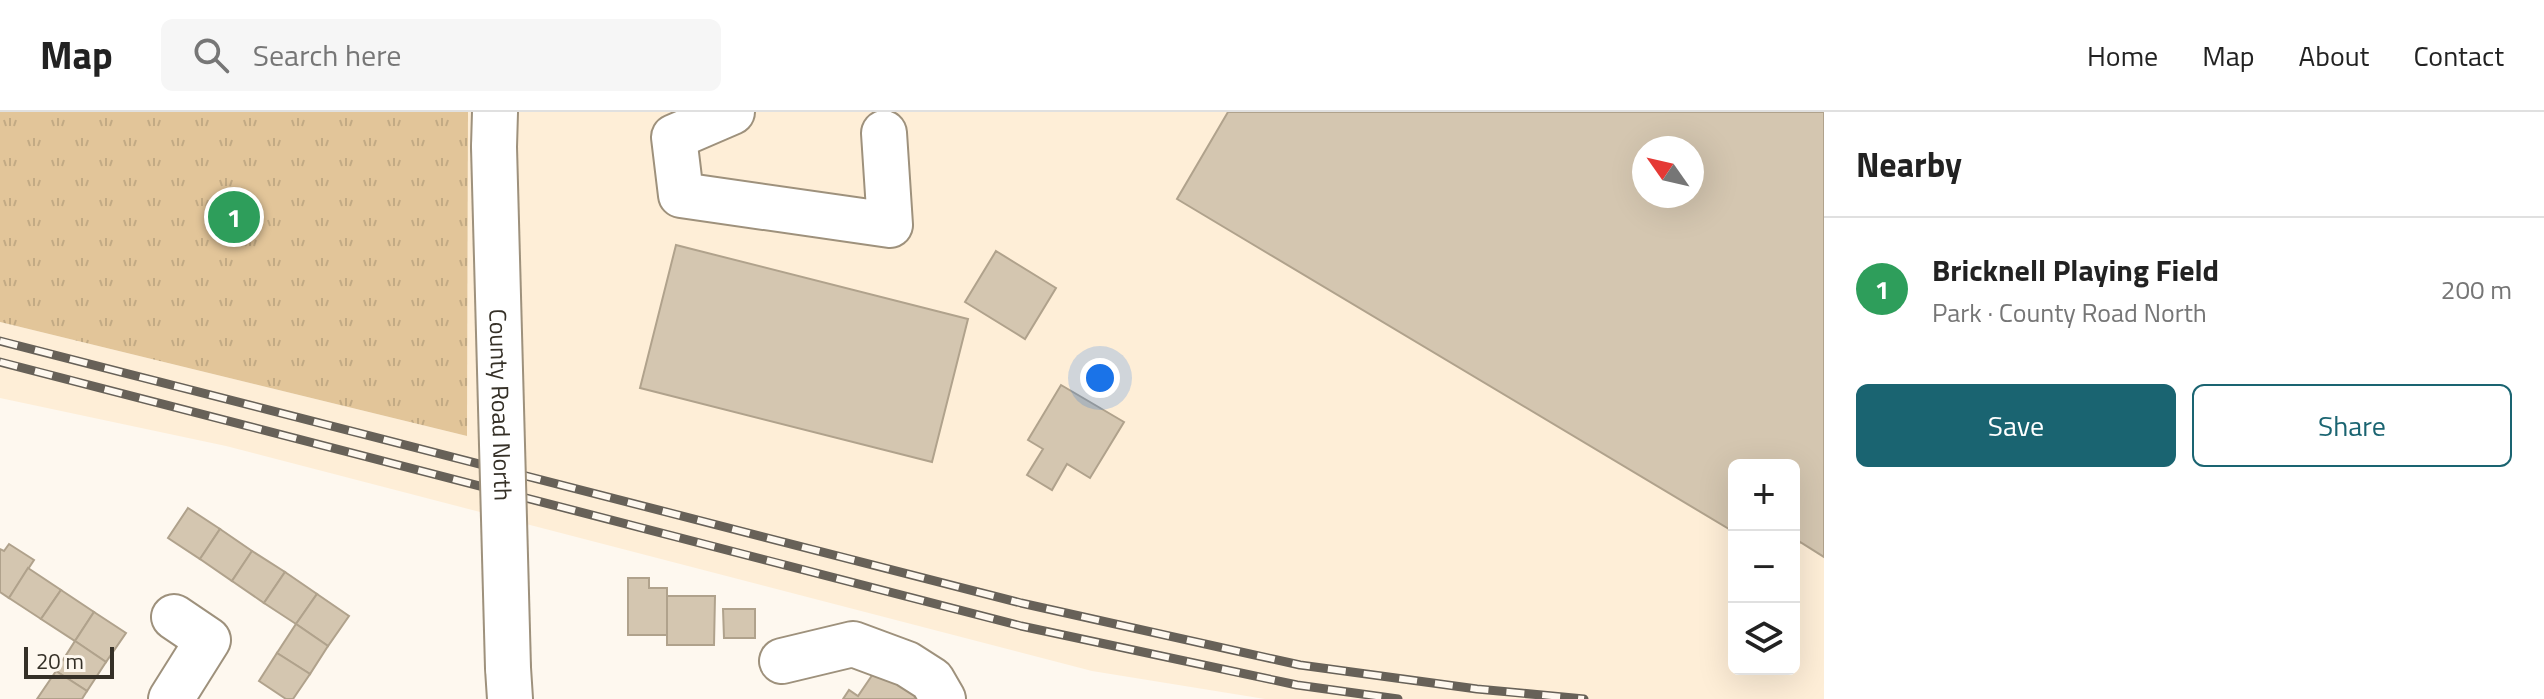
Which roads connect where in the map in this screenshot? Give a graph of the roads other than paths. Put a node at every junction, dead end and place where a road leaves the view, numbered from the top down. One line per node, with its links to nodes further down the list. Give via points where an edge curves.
1 (732, 112): 3 (street, via 674,137 681,195 890,225)
2 (494, 130): 6 (street, County Road North, bridge)
3 (884, 133)
4 (174, 617): 7 (street, via 208,640)
5 (782, 661): 8 (street, via 853,644 907,664 932,680)
6 (509, 684)
7 (171, 699)
8 (943, 699)

